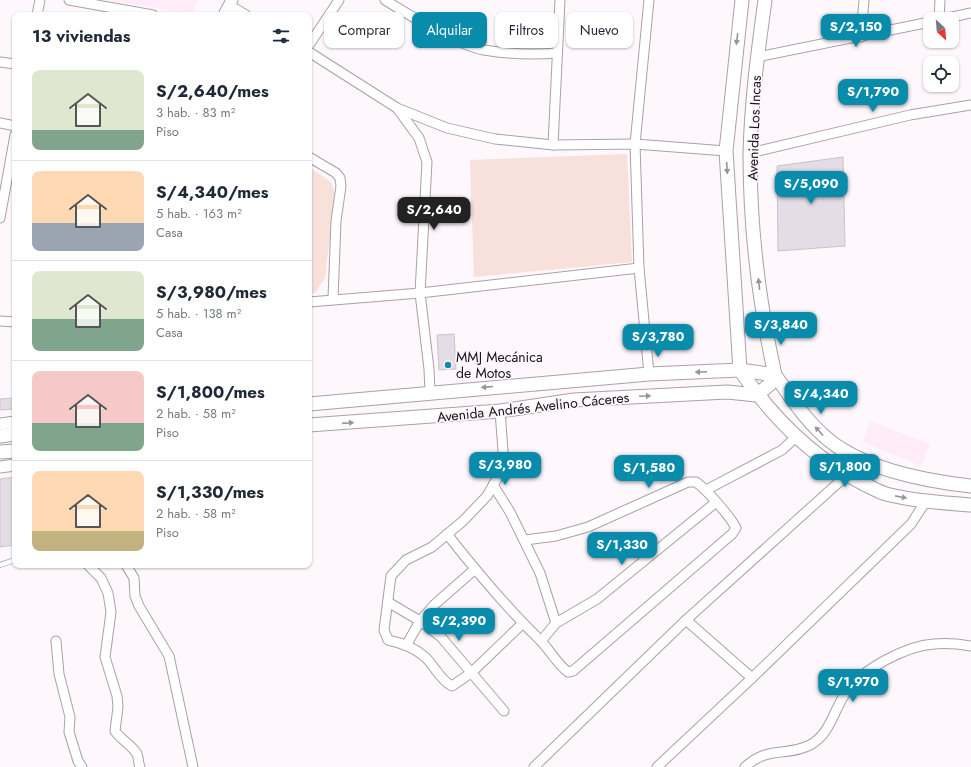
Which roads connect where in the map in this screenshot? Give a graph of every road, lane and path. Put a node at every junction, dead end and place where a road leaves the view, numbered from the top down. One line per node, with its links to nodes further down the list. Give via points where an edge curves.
1 (40, 0): 12 (street)
2 (75, 0): 13 (street)
3 (339, 0): 20 (street)
4 (385, 0): 21 (street, via 462,42 482,50 527,55)
5 (560, 0): 21 (street)
6 (649, 0): 30 (street)
7 (742, 0): 33 (main road, Avenida Los Incas, one-way to 33)
8 (765, 0): 23 (main road, Avenida Los Incas)
9 (864, 0): 19 (street)
10 (940, 0): 15 (street)
11 (228, 7): 14 (street)
12 (38, 12)
13 (137, 12)
14 (239, 12)
15 (939, 12)
16 (971, 13): 17 (street)
17 (959, 16)
18 (923, 24): 19 (street)
19 (861, 37): 23 (street)
20 (312, 40)
21 (557, 53): 31 (street)
22 (312, 54): 27 (street)
23 (757, 57): 34 (main road, Avenida Los Incas)
24 (0, 62): 25 (street)
25 (12, 64)
26 (971, 105): 34 (street, via 910,114)
27 (397, 108): 31 (street, via 448,128 495,139); 39 (street, via 419,138 427,162)
28 (0, 124): 29 (street)
29 (12, 126)
30 (635, 144): 31 (street); 33 (street); 38 (street)
31 (553, 145)
32 (12, 150): 36 (street)
33 (726, 151): 44 (main road, Avenida Los Incas, one-way to 44)
34 (750, 153): 46 (main road, Avenida Los Incas, one-way to 34, via 764,323 754,231)
35 (312, 159): 40 (street, via 340,178)
36 (8, 170): 37 (street)
37 (0, 218)
38 (639, 268): 39 (street); 45 (street)
39 (420, 293): 40 (street); 48 (street)
40 (333, 299): 41 (street)
41 (312, 302)
42 (0, 321): 43 (street)
43 (12, 322)
44 (740, 370): 45 (main road, Avenida Andrés Avelino Cáceres, one-way to 45); 46 (main road, Avenida Andrés Avelino Cáceres); 49 (main road)
45 (649, 374): 47 (main road, Avenida Andrés Avelino Cáceres)
46 (775, 375): 49 (main road, via 770,384); 65 (main road, one-way to 46, via 937,482 892,470 863,461 840,449 822,435 794,403)
47 (574, 380): 48 (main road, Avenida Andrés Avelino Cáceres, one-way to 48); 50 (main road)
48 (430, 392): 51 (main road, Avenida Andrés Avelino Cáceres)
49 (757, 396): 50 (main road, Avenida Andrés Avelino Cáceres, one-way to 49, via 727,392); 58 (main road)
50 (574, 400): 52 (main road, Avenida Andrés Avelino Cáceres)
51 (312, 404)
52 (500, 411): 55 (main road, Avenida Andrés Avelino Cáceres, one-way to 52); 64 (street, via 503,451 499,474)
53 (12, 422): 54 (street)
54 (0, 424)
55 (312, 426)
56 (12, 434): 57 (main road)
57 (0, 436)
58 (796, 436): 63 (main road, via 817,455); 66 (street, via 782,450)
59 (12, 451): 60 (main road)
60 (0, 452)
61 (12, 465): 62 (street)
62 (0, 467)
63 (847, 475): 67 (main road, one-way to 67, via 885,494); 78 (street)
64 (493, 485): 70 (street, via 487,496); 71 (street)
65 (971, 486)
66 (706, 490): 68 (street); 71 (street, via 696,482 688,482 588,527 556,536)
67 (926, 502): 69 (main road); 87 (street, via 911,524)
68 (715, 503): 81 (street, via 597,599); 82 (street, via 732,520 736,528 732,534 573,671 568,672 561,667)
69 (971, 505)
70 (447, 534): 76 (street); 77 (street, via 432,547 416,554 391,576)
71 (525, 540): 81 (street, via 540,573)
72 (12, 561): 73 (lane)
73 (0, 565)
74 (91, 568): 90 (street, via 101,578 108,593 111,612 106,657 117,696 115,731 137,755)
75 (128, 568): 91 (street, via 134,578 135,596 139,606 169,656)
76 (475, 569): 79 (street, via 434,605); 80 (street)
77 (388, 602): 79 (street); 84 (street, via 385,636 388,640)
78 (686, 620): 87 (street); 92 (street)
79 (420, 621): 84 (street); 86 (street, via 441,637)
80 (522, 624): 82 (street); 86 (street)
81 (556, 624): 82 (street)
82 (541, 641)
83 (56, 642): 89 (street, via 59,674 70,717 69,732)
84 (407, 644): 86 (street, via 425,657 444,681 452,686)
85 (971, 646): 94 (street, via 934,644 908,650 874,666 848,690 823,736 810,746 765,754)
86 (471, 673): 88 (street)
87 (752, 678): 93 (street)
88 (504, 712)
89 (82, 767)
90 (140, 767)
91 (193, 767)
92 (534, 767)
93 (657, 767)
94 (745, 767)

